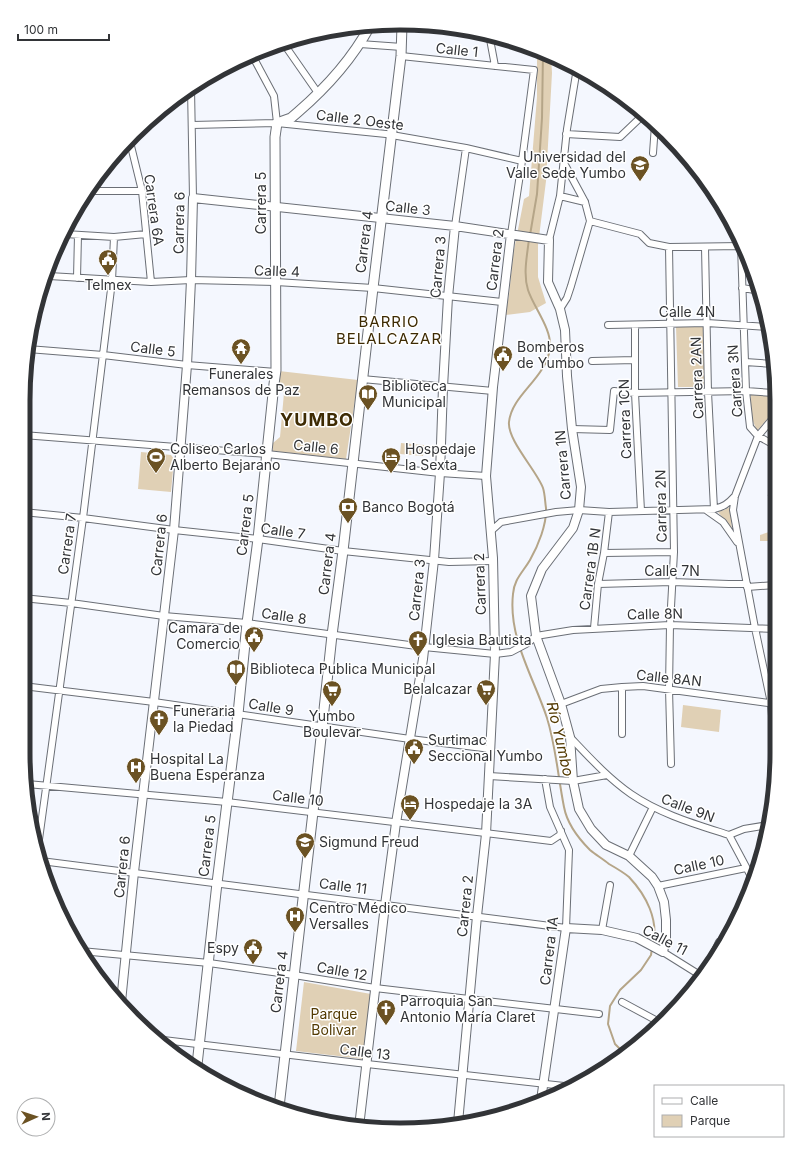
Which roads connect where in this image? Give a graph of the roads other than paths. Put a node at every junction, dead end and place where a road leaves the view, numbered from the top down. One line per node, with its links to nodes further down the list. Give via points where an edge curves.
1 (402, 30): 6 (main road, Carrera 4)
2 (367, 32): 4 (main road)
3 (490, 42): 8 (street)
4 (360, 44): 6 (street, Calle 1); 12 (main road, via 340,71)
5 (287, 48): 12 (street)
6 (401, 52): 8 (street, Calle 1); 17 (main road, Carrera 4)
7 (254, 60): 14 (street, via 274,96)
8 (495, 66): 9 (street, Calle 1)
9 (534, 70): 22 (street, Carrera 2)
10 (576, 75): 18 (street, Carrera 1N)
11 (191, 94): 15 (street, Carrera 6)
12 (318, 94): 14 (main road, via 295,115)
13 (641, 119): 18 (street, via 620,137)
14 (277, 123): 15 (street, Calle 2 Oeste); 17 (street, Calle 2 Oeste); 29 (main road, Carrera 5)
15 (192, 125): 27 (street, Carrera 6)
16 (655, 132): 21 (street)
17 (391, 134): 20 (street, Calle 2 Oeste); 30 (main road, Carrera 4)
18 (566, 134): 23 (street, Carrera 1N)
19 (130, 147): 25 (street, Carrera 6A)
20 (466, 148): 22 (street, Calle 2 Oeste); 32 (street, Carrera 3)
21 (654, 153)
22 (522, 161): 36 (street, Carrera 2)
23 (564, 162): 26 (street, Carrera 1N); 28 (street)
24 (94, 191): 25 (street)
25 (142, 191): 35 (street, Carrera 6A)
26 (560, 196): 28 (street); 38 (street, Carrera 1N)
27 (193, 198): 29 (street, Calle 3); 46 (street, Carrera 6)
28 (585, 202): 31 (street)
29 (275, 207): 30 (street, Calle 3); 48 (main road, Carrera 5)
30 (382, 218): 32 (street, Calle 3); 49 (main road, Carrera 4)
31 (590, 221): 40 (street, via 640,234 649,243); 54 (street, via 567,298)
32 (455, 226): 36 (street, Calle 3); 52 (street, Carrera 3)
33 (69, 234): 34 (street)
34 (78, 234): 37 (street); 44 (street)
35 (146, 234): 37 (street); 47 (street, Carrera 6A)
36 (511, 234): 38 (street, Calle 3); 53 (street, Carrera 2)
37 (114, 237): 45 (street, Carrera 7)
38 (547, 240): 54 (street, Carrera 1N, via 548,282)
39 (737, 246): 41 (street)
40 (669, 247): 41 (street); 55 (street, Carrera 2N)
41 (705, 247): 56 (street, Carrera 2AN)
42 (742, 258): 50 (street, Carrera 3N)
43 (52, 276): 44 (street, Calle 4)
44 (77, 278): 45 (street, Calle 4)
45 (112, 280): 47 (street, Calle 4); 62 (street, Carrera 7)
46 (191, 280): 47 (street, Calle 4); 48 (street, Calle 4); 67 (street, Carrera 6)
47 (151, 282)
48 (276, 282): 49 (street, Calle 4); 68 (main road, Carrera 5)
49 (373, 288): 52 (street, Calle 4); 69 (main road, Carrera 4)
50 (742, 288): 51 (street); 59 (street, Carrera 3N)
51 (753, 290)
52 (448, 297): 53 (street, Calle 4); 70 (street, Carrera 3)
53 (502, 302): 71 (street, Carrera 2)
54 (560, 309): 78 (street, Carrera 1N, via 565,330)
55 (671, 323): 56 (street, Calle 4N); 58 (street, Calle 4N); 73 (street, Carrera 2N)
56 (707, 323): 59 (street, Calle 4N); 74 (street, Carrera 2AN)
57 (608, 325): 58 (street, Calle 4N)
58 (635, 325): 63 (street, Carrera 1CN)
59 (743, 325): 60 (street, Calle 4N); 65 (street, Carrera 3N)
60 (763, 327)
61 (33, 349): 62 (street, Calle 5)
62 (102, 355): 67 (street, Calle 5); 81 (street, Carrera 7)
63 (635, 360): 64 (street); 75 (street, Carrera 1CN)
64 (592, 361)
65 (745, 362): 66 (street); 72 (street, Carrera 3N)
66 (768, 364)
67 (187, 365): 68 (street, Calle 5); 83 (street, Carrera 6)
68 (276, 372): 84 (main road, Carrera 5)
69 (362, 379): 70 (street); 85 (main road, Carrera 4)
70 (443, 387): 71 (street); 86 (street, Carrera 3)
71 (493, 391): 87 (street, Carrera 2)
72 (746, 391): 74 (street); 76 (street); 80 (street, Carrera 3N, via 750,427)
73 (671, 392): 74 (street); 75 (street); 91 (street, Carrera 2N)
74 (708, 392): 89 (street, Carrera 2AN)
75 (635, 393): 78 (street, via 614,391 610,430); 93 (street, Carrera 1CN)
76 (770, 393)
77 (770, 422): 80 (street)
78 (572, 429): 90 (street, Carrera 1N, via 581,487)
79 (30, 436): 81 (street, Calle 6)
80 (758, 436): 82 (street); 88 (street)
81 (92, 440): 83 (street, Calle 6); 97 (street, Carrera 7)
82 (770, 443)
83 (180, 448): 84 (street, Calle 6); 99 (street, Carrera 6)
84 (267, 454): 85 (street, Calle 6); 101 (main road, Carrera 5)
85 (352, 463): 86 (street, Calle 6); 103 (main road, Carrera 4)
86 (440, 473): 87 (street, Calle 6); 106 (street, Carrera 3)
87 (486, 476): 96 (street, Carrera 2)
88 (735, 496): 89 (street, via 729,503); 102 (street, via 733,510)
89 (714, 509): 92 (street)
90 (579, 510): 94 (street); 98 (street); 121 (street, Carrera 1N, via 573,528 542,569 532,596)
91 (672, 510): 92 (street); 93 (street); 104 (street, Carrera 2N)
92 (706, 510): 102 (street, via 723,522)
93 (641, 511): 94 (street)
94 (609, 512): 105 (street, Carrera 1B N)
95 (30, 513): 97 (street, Calle 7)
96 (490, 513): 98 (street); 100 (street, Carrera 2)
97 (83, 518): 99 (street, Calle 7); 113 (street, Carrera 7)
98 (501, 522): 100 (street)
99 (174, 530): 101 (street, Calle 7); 114 (street, Carrera 6)
100 (491, 532): 107 (street, Carrera 2)
101 (258, 539): 103 (street, Calle 7); 115 (main road, Carrera 5)
102 (739, 545): 110 (street)
103 (343, 551): 106 (street, Calle 7); 120 (main road, Carrera 4)
104 (674, 552): 105 (street); 108 (street, Carrera 2N)
105 (604, 553): 109 (street, Carrera 1B N)
106 (434, 560): 107 (street, Calle 7); 122 (street, Carrera 3)
107 (493, 561): 123 (street, Carrera 2)
108 (672, 582): 109 (street, Calle 7N); 110 (street, Calle 7N); 116 (street, Carrera 2N)
109 (598, 584): 117 (street, Carrera 1B N)
110 (747, 585): 111 (street, Calle 7N); 118 (street)
111 (770, 585)
112 (30, 599): 113 (street, Calle 8)
113 (71, 604): 114 (street, Calle 8); 128 (street, Carrera 7)
114 (164, 616): 115 (street, Calle 8); 129 (street, Carrera 6)
115 (247, 623): 120 (street, Calle 8); 132 (main road, Carrera 5)
116 (670, 625): 117 (street, Calle 8N); 118 (street, Calle 8N); 126 (street, Carrera 2N)
117 (594, 628): 121 (street, Calle 8N)
118 (755, 628): 119 (street, Calle 8N); 127 (street)
119 (770, 629)
120 (332, 635): 122 (street, Calle 8); 133 (main road, Carrera 4)
121 (536, 636): 123 (street, Calle 8, via 528,644 511,652); 130 (street, Carrera 1N)
122 (424, 647): 123 (street, Calle 8); 136 (street, Carrera 3)
123 (495, 654): 137 (street, Carrera 2)
124 (30, 687): 128 (street, Calle 9)
125 (622, 687): 126 (street, Calle 8AN); 130 (street, Calle 8AN, via 595,691); 134 (street)
126 (669, 689): 131 (street, Calle 8AN); 138 (street, Carrera 2N)
127 (770, 691)
128 (59, 692): 129 (street, Calle 9); 144 (street, Carrera 7)
129 (154, 702): 132 (street, Calle 9); 145 (street, Carrera 6)
130 (561, 704): 135 (street, Carrera 1N)
131 (770, 704)
132 (238, 714): 133 (street, Calle 9); 146 (main road, Carrera 5)
133 (322, 727): 136 (street, Calle 9); 148 (main road, Carrera 4)
134 (622, 734)
135 (570, 737): 139 (street, Calle 9N); 142 (street, Carrera 1N)
136 (410, 739): 137 (street, Calle 9); 149 (street, Carrera 3)
137 (491, 749): 140 (street, Carrera 2)
138 (671, 764)
139 (607, 775): 142 (street); 147 (street, Calle 9N)
140 (489, 776): 141 (street); 152 (street, Carrera 2)
141 (548, 780): 142 (street); 151 (street, Carrera 1A, via 550,807)
142 (570, 781): 155 (street, Carrera 1N, via 579,810 591,829 606,845)
143 (32, 784): 144 (street, Calle 10)
144 (47, 786): 145 (street, Calle 10); 154 (street, Carrera 7)
145 (143, 794): 146 (street, Calle 10); 158 (street, Carrera 6)
146 (227, 802): 148 (street, Calle 10); 160 (main road, Carrera 5)
147 (653, 808): 153 (street, Calle 9N); 155 (street)
148 (313, 812): 149 (street, Calle 10); 163 (main road, Carrera 4)
149 (396, 823): 152 (street, Calle 10); 164 (street, Carrera 3)
150 (763, 825): 153 (street, Calle 9N, via 744,829)
151 (561, 831): 152 (street, Calle 10, via 560,835 551,841); 166 (street, Carrera 1A, via 569,850)
152 (486, 834): 165 (street, Carrera 2)
153 (729, 836): 157 (street)
154 (40, 838)
155 (629, 856): 162 (street, Carrera 1N)
156 (47, 862): 158 (street, Calle 11)
157 (746, 868): 159 (street); 162 (street, Calle 10)
158 (134, 872): 160 (street, Calle 11); 170 (street, Carrera 6)
159 (749, 874)
160 (216, 883): 163 (street, Calle 11); 171 (main road, Carrera 5)
161 (610, 885): 167 (street)
162 (658, 886): 169 (street, Carrera 1N, via 664,902 666,920 666,938)
163 (304, 894): 164 (street, Calle 11); 173 (main road, Carrera 4)
164 (385, 904): 165 (street, Calle 11); 174 (street, Carrera 3)
165 (477, 916): 166 (street, Calle 11); 176 (street, Carrera 2)
166 (566, 928): 167 (street, Calle 11); 178 (street, Carrera 1A)
167 (602, 930): 169 (street, Calle 11, via 637,938)
168 (88, 952): 170 (street, Calle 12)
169 (662, 952): 172 (street, Calle 11)
170 (126, 956): 171 (street, Calle 12); 175 (street, Carrera 6)
171 (209, 963): 173 (street, Calle 12); 182 (main road, Carrera 5)
172 (698, 973)
173 (294, 975): 174 (street, Calle 12); 183 (main road, Carrera 4)
174 (375, 988): 176 (street, Calle 12); 185 (street, Carrera 3)
175 (122, 997)
176 (469, 999): 178 (street, Calle 12); 186 (street, Carrera 2)
177 (622, 1002): 180 (street)
178 (554, 1009): 179 (street, Calle 12); 187 (street, Carrera 1A)
179 (599, 1014)
180 (656, 1020)
181 (168, 1041): 182 (street, Calle 13)
182 (199, 1045): 183 (street, Calle 13); 184 (main road, Carrera 5)
183 (285, 1054): 185 (street, Calle 13); 190 (main road, Carrera 4)
184 (197, 1063)
185 (367, 1064): 186 (street, Calle 13); 192 (street, Carrera 3)
186 (461, 1075): 187 (street, Calle 13); 191 (street, Carrera 2)
187 (544, 1084): 188 (street, Calle 13); 189 (street, Carrera 1A)
188 (562, 1086)
189 (542, 1095)
190 (280, 1103)
191 (458, 1118)
192 (360, 1121)

